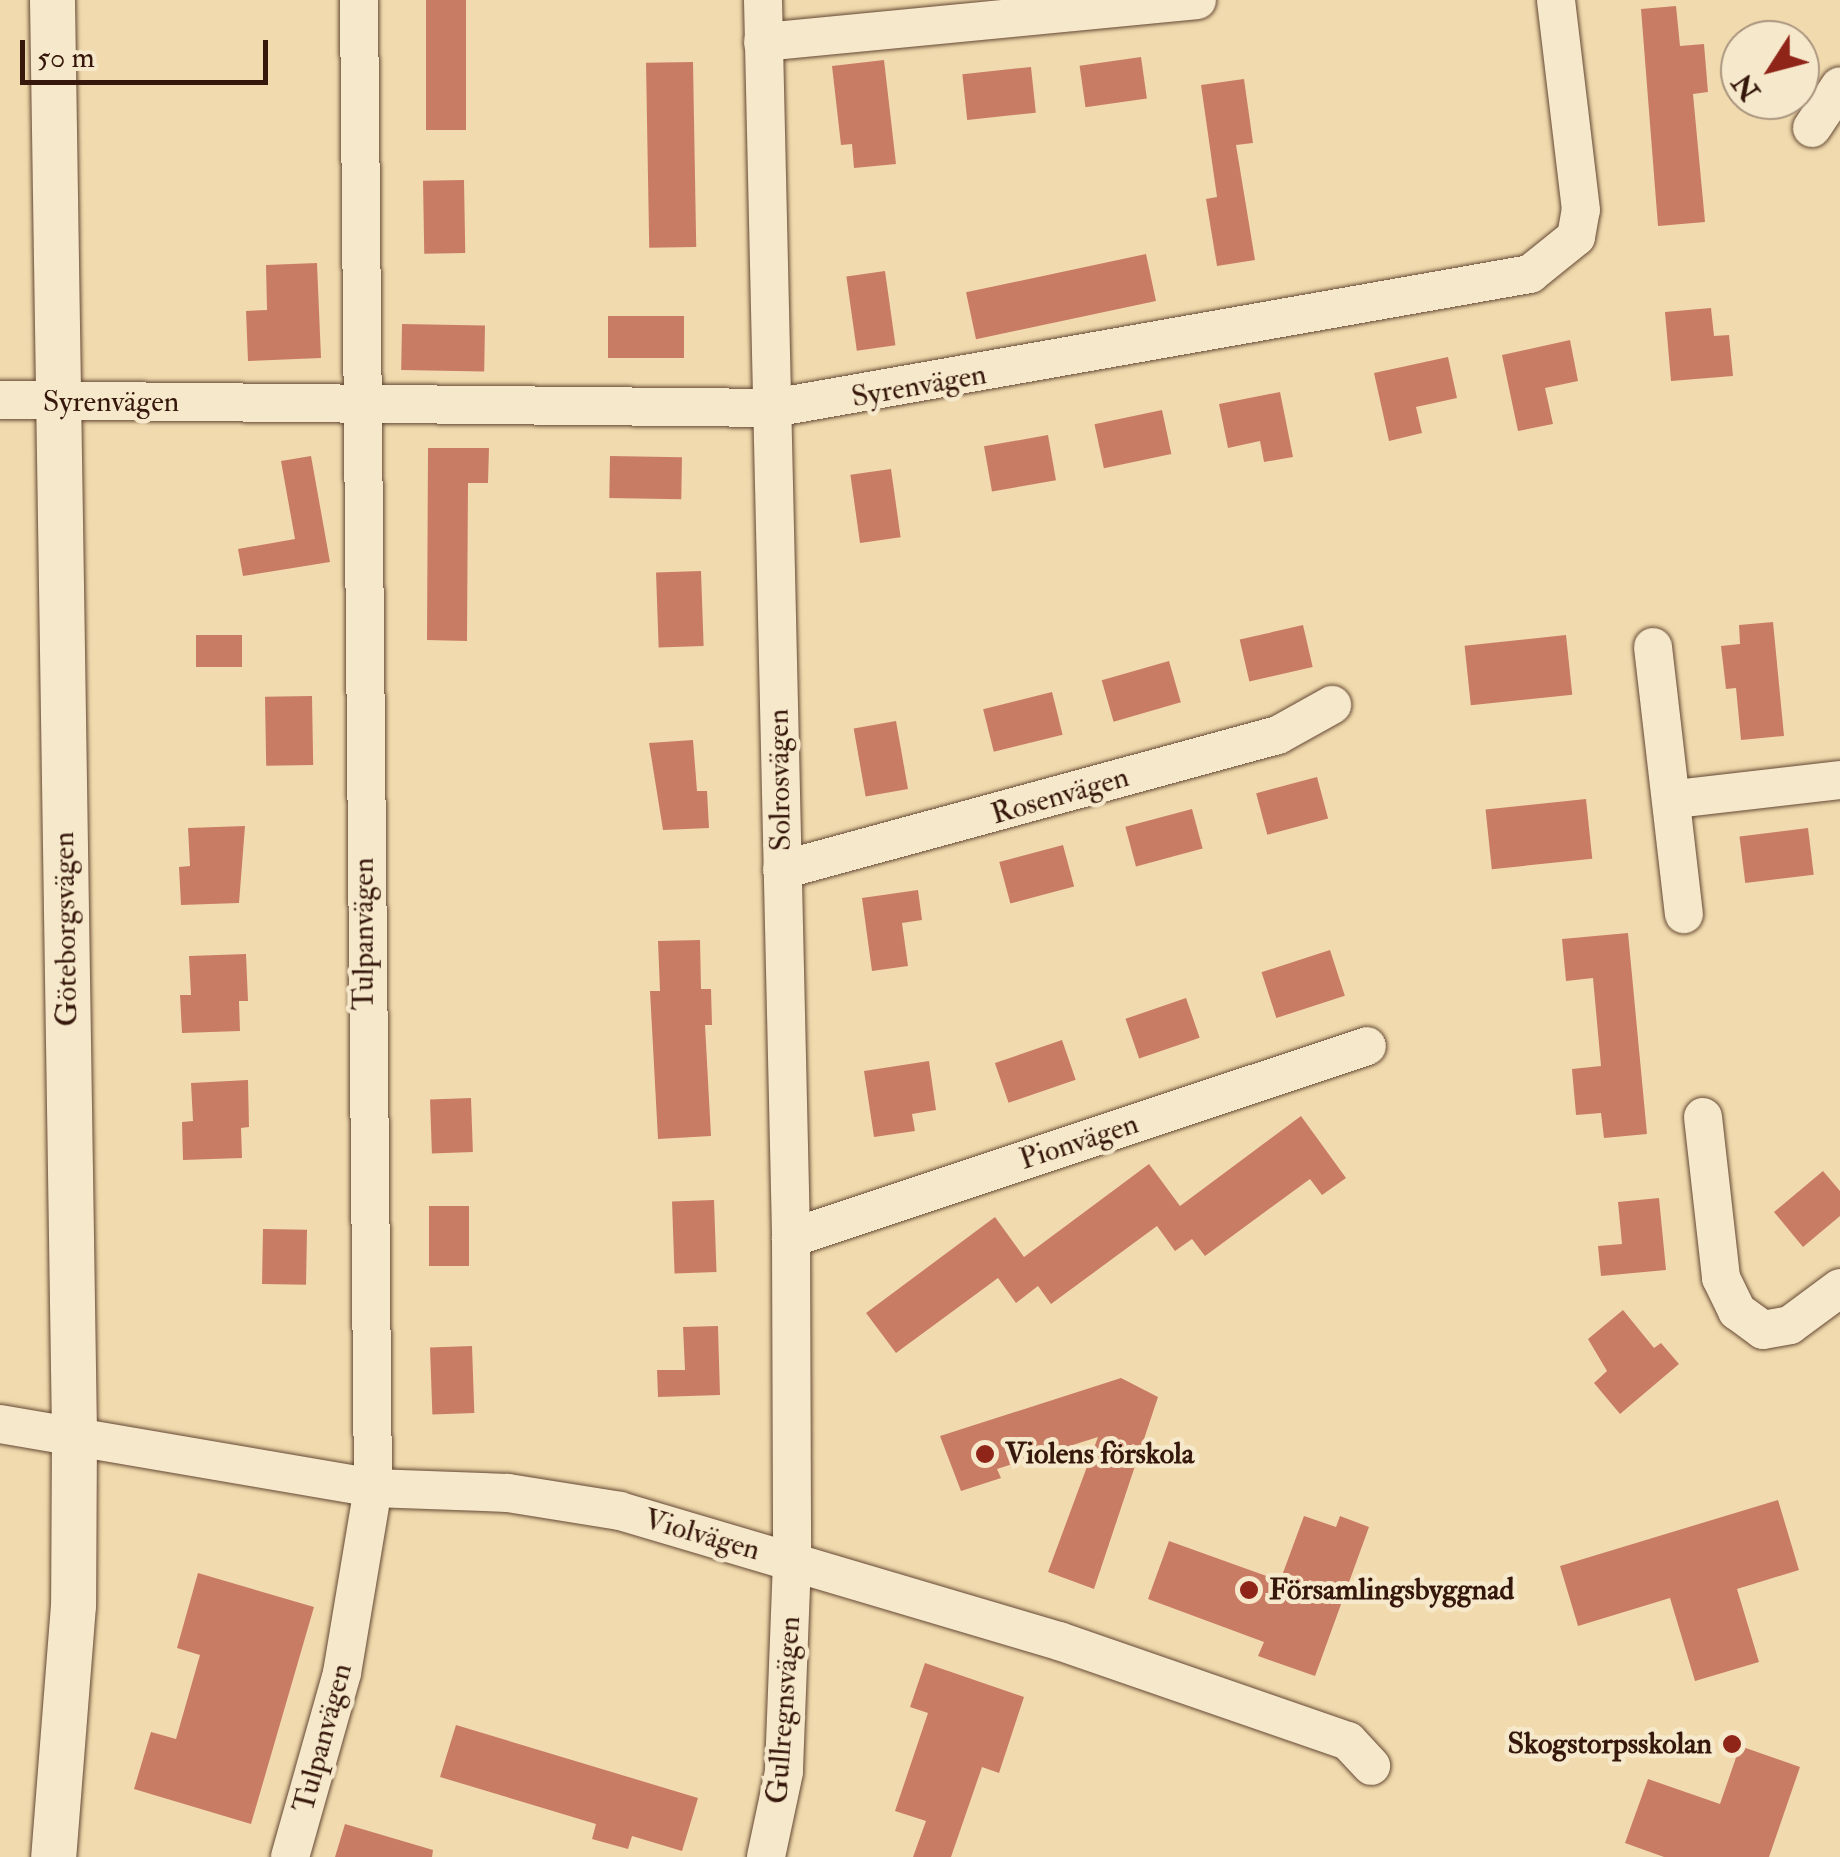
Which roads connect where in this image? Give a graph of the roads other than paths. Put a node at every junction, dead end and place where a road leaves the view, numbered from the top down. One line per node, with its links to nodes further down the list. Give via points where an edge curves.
1 (52, 0): 11 (street, Göteborgsvägen)
2 (359, 0): 10 (street, Tulpanvägen)
3 (762, 0): 6 (street, Solrosvägen)
4 (1196, 0): 6 (street)
5 (1556, 0): 12 (street, Syrenvägen, via 1582,210 1576,237 1530,274)
6 (763, 42): 12 (street, Solrosvägen)
7 (1840, 86): 8 (street)
8 (1812, 128)
9 (0, 400): 11 (street, Syrenvägen)
10 (360, 402): 11 (street, Syrenvägen); 12 (street, Syrenvägen); 25 (street, Tulpanvägen)
11 (57, 404): 24 (street, Göteborgsvägen)
12 (773, 408): 17 (street, Solrosvägen)
13 (1653, 648): 16 (street)
14 (1332, 706): 17 (street, Rosenvägen, via 1278,735)
15 (1840, 780): 16 (street)
16 (1676, 799): 18 (street)
17 (782, 870): 21 (street, Solrosvägen)
18 (1684, 914)
19 (1367, 1046): 21 (street, Pionvägen)
20 (1702, 1117): 22 (street, via 1721,1278 1737,1311 1763,1330 1790,1325)
21 (791, 1238): 26 (street, Solrosvägen)
22 (1840, 1288)
23 (0, 1424): 24 (street, Violvägen)
24 (74, 1431): 25 (street, Violvägen); 28 (street, Göteborgsvägen, via 73,1605)
25 (373, 1488): 26 (street, Violvägen, via 508,1494 620,1511); 29 (street, Tulpanvägen, via 342,1673)
26 (792, 1561): 27 (street, Violvägen, via 1059,1641 1348,1741); 30 (street, Gullregnsvägen, via 784,1772)
27 (1372, 1766)
28 (53, 1857)
29 (290, 1857)
30 (766, 1857)

